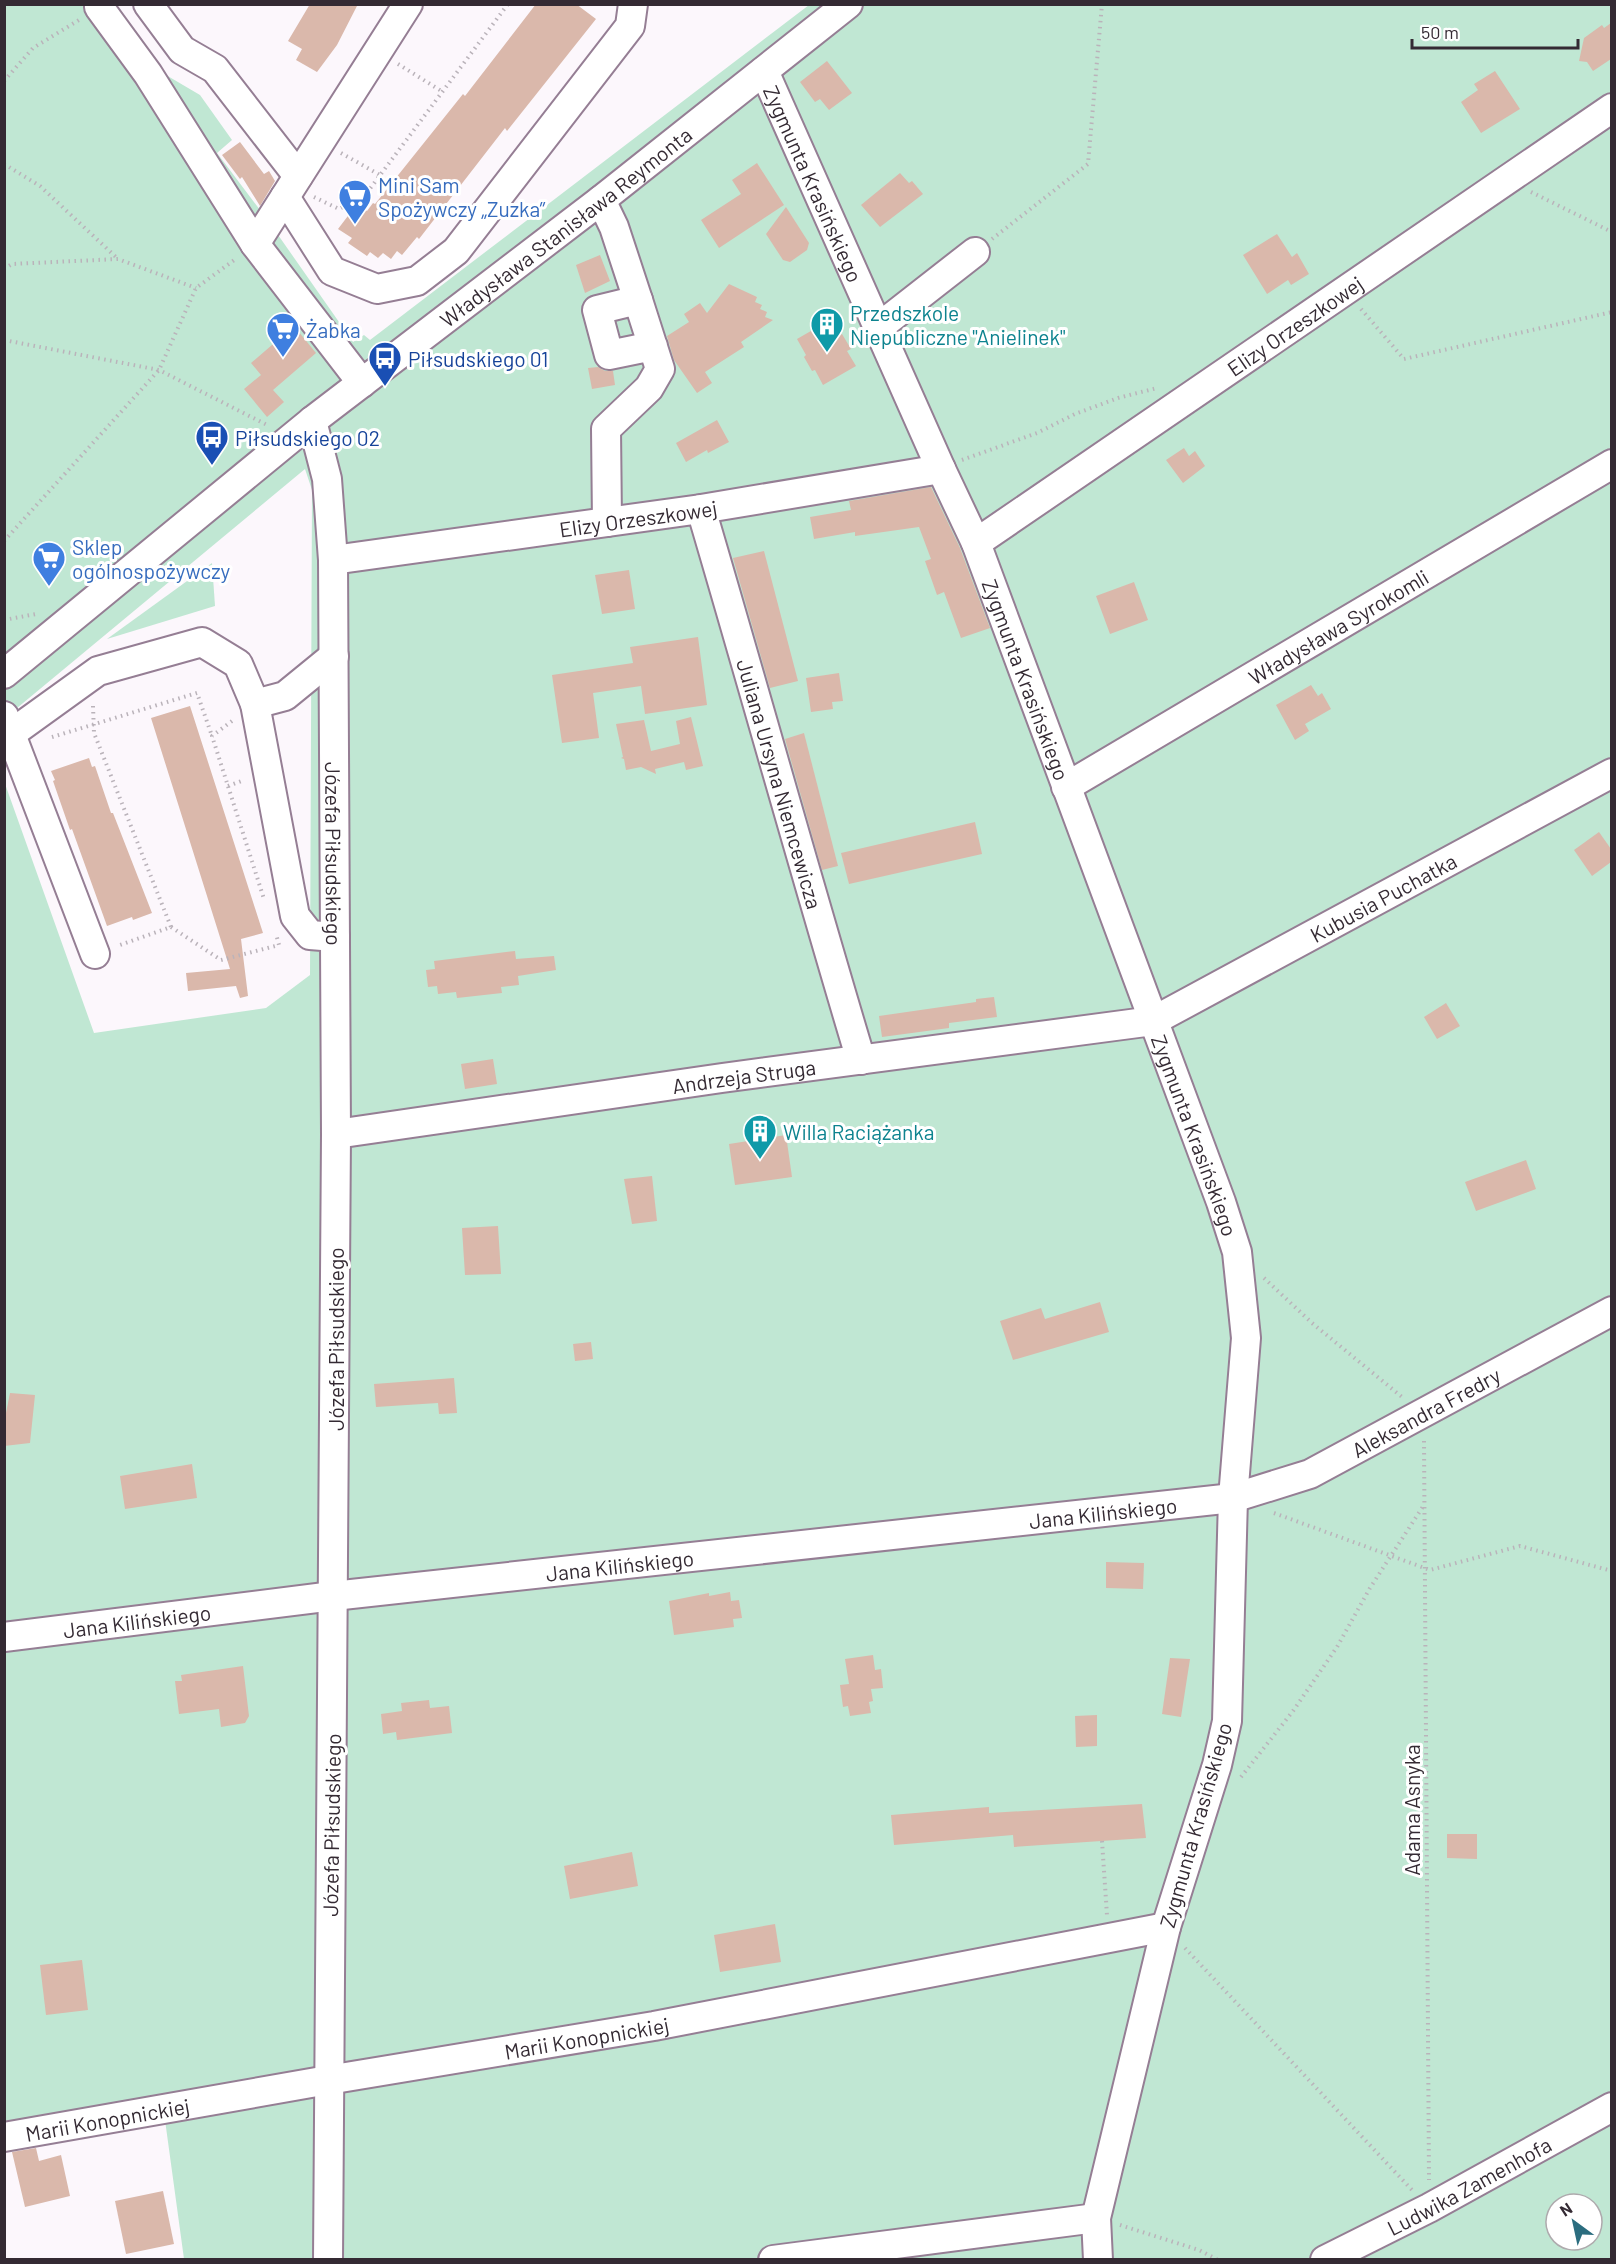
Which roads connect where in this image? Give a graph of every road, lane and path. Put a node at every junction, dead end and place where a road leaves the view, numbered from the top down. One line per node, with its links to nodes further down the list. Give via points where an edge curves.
1 (148, 4): 17 (street, via 182,50 215,69)
2 (408, 4): 8 (street)
3 (508, 4): 11 (path)
4 (633, 4): 17 (street, via 630,26 456,251 417,282 377,289 332,271)
5 (848, 4): 9 (street, Władysława Stanisława Reymonta)
6 (1102, 4): 21 (path, via 1088,164)
7 (99, 7): 10 (path, via 33,48); 20 (street, via 148,74)
8 (378, 51): 11 (path); 13 (street)
9 (764, 71): 18 (street, Władysława Stanisława Reymonta); 28 (street, Zygmunta Krasińskiego)
10 (4, 81)
11 (442, 92): 15 (path)
12 (1611, 108): 16 (street, Elizy Orzeszkowej)
13 (320, 141): 15 (path); 17 (street)
14 (4, 164): 22 (path, via 40,186)
15 (380, 175): 17 (path, via 366,194 339,209)
16 (1506, 180): 19 (path); 25 (street, Elizy Orzeszkowej)
17 (292, 186): 20 (street)
18 (601, 200): 26 (street); 32 (street, Władysława Stanisława Reymonta)
19 (1611, 232)
20 (255, 244): 24 (path); 32 (street)
21 (975, 252): 28 (street)
22 (118, 259): 23 (path, via 12,264); 24 (path)
23 (4, 269)
24 (196, 288): 31 (path)
25 (1345, 290): 27 (path, via 1404,359); 41 (street, Elizy Orzeszkowej)
26 (638, 300): 30 (street); 30 (street, via 597,310 609,355)
27 (1611, 312)
28 (879, 327): 37 (street, Zygmunta Krasińskiego)
29 (4, 340): 31 (path)
30 (653, 346): 39 (street, via 660,369 649,388 606,429)
31 (159, 370): 35 (path); 40 (path)
32 (362, 383): 34 (street, Władysława Stanisława Reymonta)
33 (1166, 387): 37 (path, via 1107,402)
34 (312, 421): 42 (street, Józefa Piłsudskiego, via 327,479); 46 (street, Władysława Stanisława Reymonta)
35 (277, 430)
36 (1611, 464): 53 (street, Władysława Syrokomli)
37 (941, 469): 38 (street, Elizy Orzeszkowej); 41 (street, Zygmunta Krasińskiego)
38 (701, 509): 39 (street, Elizy Orzeszkowej); 60 (street, Juliana Ursyna Niemcewicza)
39 (608, 522): 42 (street, Elizy Orzeszkowej)
40 (4, 541)
41 (976, 543): 53 (street, Zygmunta Krasińskiego)
42 (333, 560): 45 (street, Józefa Piłsudskiego)
43 (42, 614): 44 (path)
44 (4, 620)
45 (334, 656): 48 (street, via 285,696); 57 (street, Józefa Piłsudskiego)
46 (4, 674)
47 (92, 675): 48 (street, via 202,642 238,664); 49 (path); 50 (street)
48 (255, 704): 51 (path); 57 (street, via 295,916 310,935)
49 (93, 723): 50 (path); 51 (path, via 197,693); 56 (path)
50 (11, 732): 58 (street)
51 (212, 736): 54 (path)
52 (1611, 773): 59 (street, Kubusia Puchatka)
53 (1066, 787): 59 (street, Zygmunta Krasińskiego)
54 (267, 908)
55 (273, 926): 56 (path, via 279,945 221,960)
56 (171, 927): 58 (path)
57 (335, 937): 61 (street, Józefa Piłsudskiego)
58 (95, 954)
59 (1153, 1021): 60 (street, Andrzeja Struga); 62 (street, Zygmunta Krasińskiego)
60 (861, 1060): 61 (street, Andrzeja Struga)
61 (336, 1134): 70 (street, Józefa Piłsudskiego)
62 (1237, 1252): 64 (path, via 1312,1323); 65 (street, Zygmunta Krasińskiego, via 1246,1338)
63 (1611, 1311): 64 (street, Aleksandra Fredry)
64 (1424, 1413): 65 (street, Aleksandra Fredry, via 1310,1474); 66 (path, Adama Asnyka)
65 (1233, 1498): 67 (path); 70 (street, Jana Kilińskiego); 74 (street, Zygmunta Krasińskiego, via 1227,1721)
66 (1425, 1504): 67 (path); 68 (path, Adama Asnyka)
67 (1390, 1555): 68 (path); 72 (path, via 1337,1647)
68 (1425, 1568): 69 (path, via 1430,1570 1520,1546); 79 (path, Adama Asnyka)
69 (1611, 1571)
70 (333, 1596): 71 (street, Jana Kilińskiego); 76 (street, Józefa Piłsudskiego)
71 (4, 1637)
72 (1235, 1784)
73 (1102, 1841): 75 (path)
74 (1166, 1927): 75 (street, Marii Konopnickiej); 79 (path); 80 (street, Zygmunta Krasińskiego)
75 (1109, 1938): 76 (street, Marii Konopnickiej, via 654,2026)
76 (328, 2080): 78 (street, Marii Konopnickiej); 81 (street, Józefa Piłsudskiego)
77 (1611, 2108): 79 (street, Ludwika Zamenhofa)
78 (4, 2137)
79 (1429, 2208): 85 (street, Ludwika Zamenhofa)
80 (1096, 2218): 82 (street); 83 (street, Zygmunta Krasińskiego); 84 (path)
81 (328, 2259)
82 (773, 2259)
83 (1098, 2259)
84 (1218, 2259)
85 (1325, 2259)

